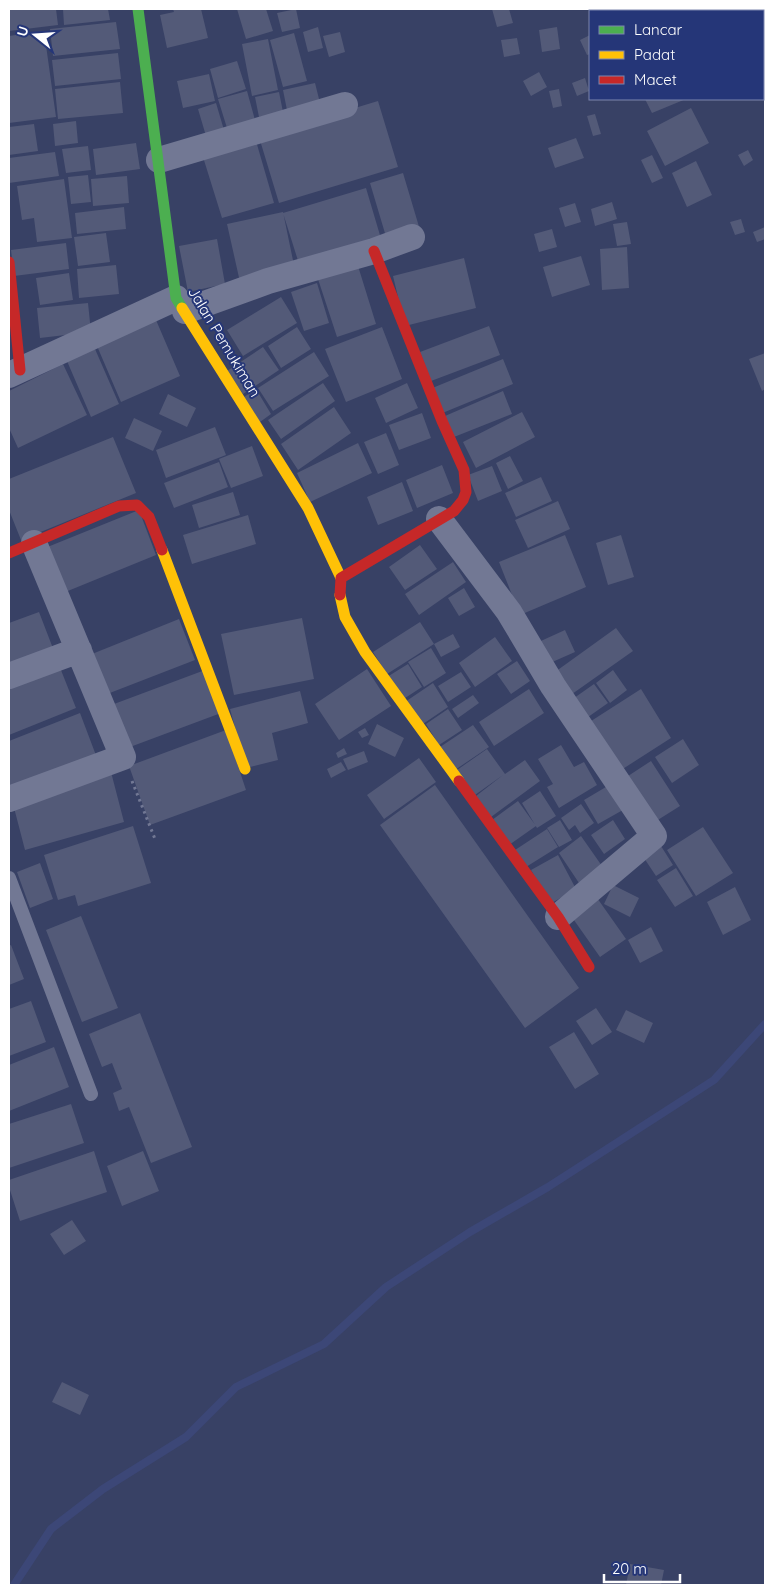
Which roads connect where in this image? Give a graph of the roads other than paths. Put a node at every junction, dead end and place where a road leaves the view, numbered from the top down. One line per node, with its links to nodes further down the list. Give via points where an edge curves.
1 (138, 9): 3 (street, Jalan Pemukiman)
2 (345, 105): 3 (street)
3 (160, 160): 7 (street, Jalan Pemukiman)
4 (412, 237): 5 (street)
5 (374, 251): 7 (street); 9 (street, via 466,478 463,502)
6 (9, 262): 8 (street)
7 (180, 304): 8 (street); 12 (street, Jalan Pemukiman, via 308,508)
8 (15, 373)
9 (439, 519): 12 (street); 18 (street, via 509,612 553,686 654,836)
10 (34, 542): 11 (street); 13 (street); 15 (street, via 119,506 137,505 149,517)
11 (9, 553)
12 (341, 578): 18 (street, via 338,595 341,611 365,652)
13 (79, 650): 14 (street); 16 (street, via 123,757)
14 (9, 676)
15 (245, 769)
16 (9, 799)
17 (9, 878): 20 (lane)
18 (558, 917): 19 (street)
19 (589, 967)
20 (91, 1094)

